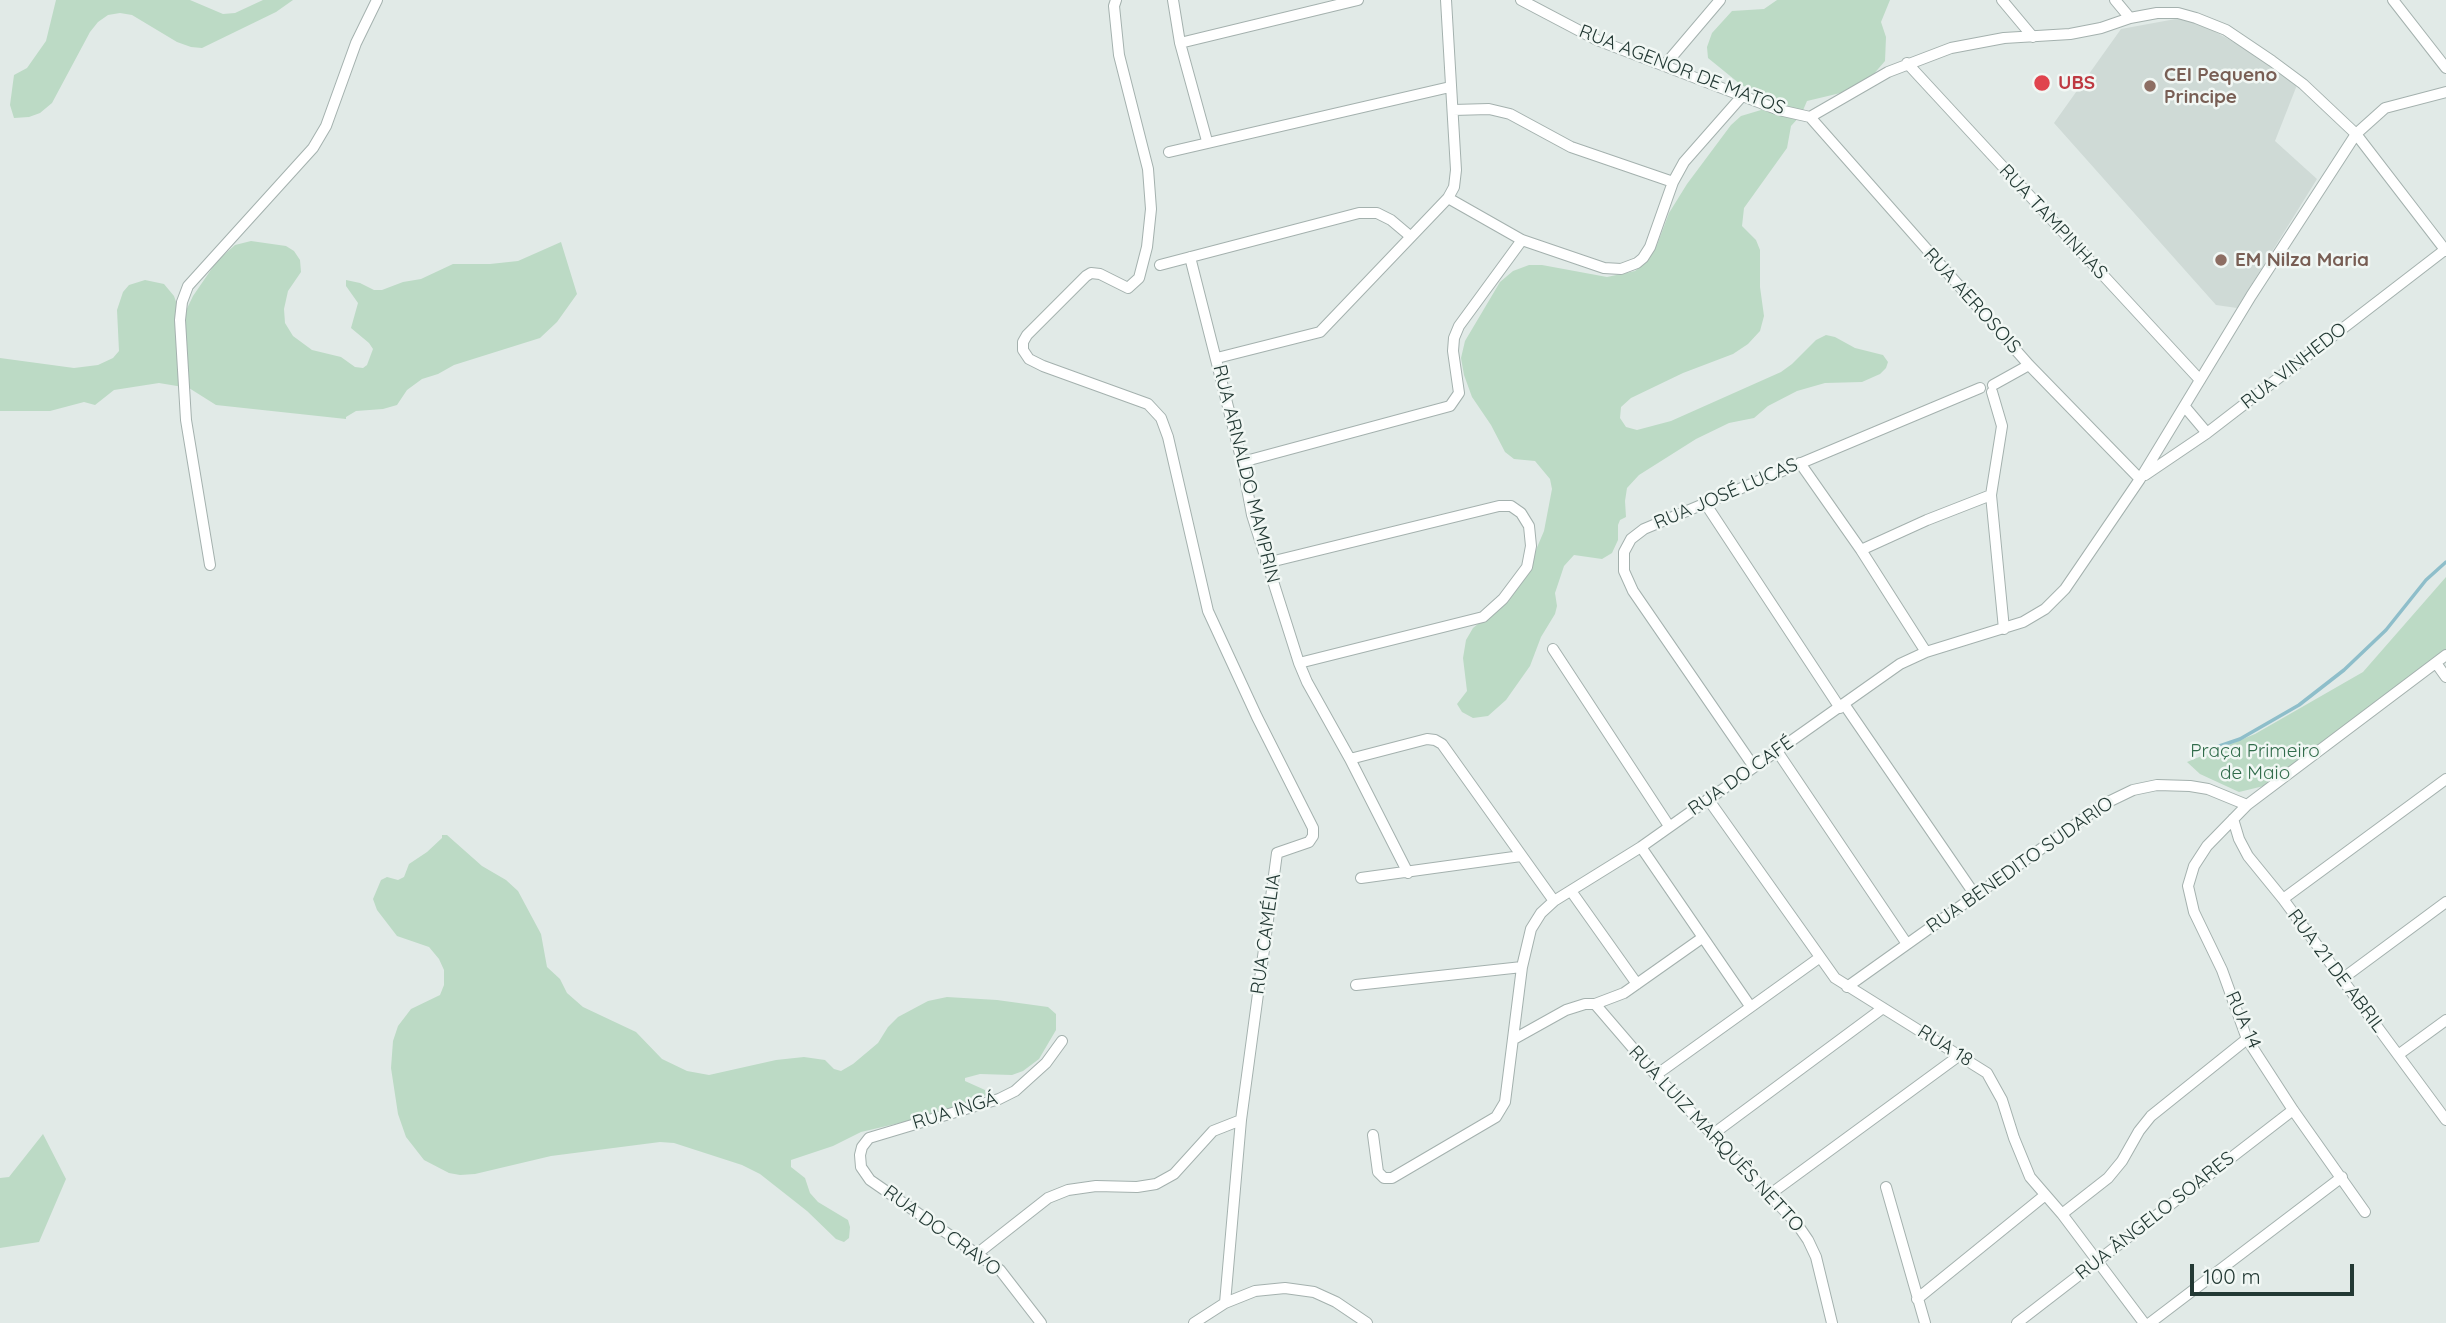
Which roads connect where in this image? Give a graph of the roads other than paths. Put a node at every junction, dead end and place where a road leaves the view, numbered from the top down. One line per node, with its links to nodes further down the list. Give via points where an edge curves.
1 (377, 0): 45 (street, via 313,148 188,286 182,302 186,420)
2 (1116, 0): 90 (street, RUA CAMÉLIA, via 1119,55 1149,169 1147,247 1139,278 1128,288 1101,274 1086,276 1027,335 1023,350 1043,366 1148,404 1161,418 1208,611 1310,822 1313,836 1309,842 1277,853)
3 (1172, 0): 13 (street)
4 (1358, 0): 13 (street)
5 (1446, 0): 17 (street)
6 (1521, 0): 15 (street, RUA AGENOR DE MATOS, via 1597,40)
7 (1720, 0): 15 (street)
8 (2002, 0): 12 (street)
9 (2115, 0): 11 (street)
10 (2393, 0): 16 (street)
11 (2130, 18): 12 (street, RUA AGENOR DE MATOS, via 2101,28); 22 (street, RUA AGENOR DE MATOS, via 2178,13 2226,30 2303,84)
12 (2033, 37): 14 (street, RUA AGENOR DE MATOS, via 1951,48)
13 (1180, 43): 23 (street)
14 (1907, 63): 21 (street, RUA AGENOR DE MATOS); 34 (street, RUA TAMPINHAS)
15 (1664, 66): 19 (street, RUA AGENOR DE MATOS)
16 (2446, 68)
17 (1450, 87): 20 (street); 23 (street)
18 (2446, 92): 22 (street, RUA DO CAFÉ, via 2385,108)
19 (1743, 96): 21 (street, RUA AGENOR DE MATOS); 25 (street)
20 (1453, 110): 25 (street, via 1489,108 1510,114 1571,146); 26 (street, via 1456,170)
21 (1810, 117): 33 (street, RUA AEROSOIS)
22 (2356, 134): 29 (street, RUA AGENOR DE MATOS); 34 (street, RUA DO CAFÉ)
23 (1207, 141): 24 (street)
24 (1168, 152)
25 (1672, 182): 28 (street, via 1650,247 1637,263 1621,269 1604,268)
26 (1448, 198): 27 (street); 28 (street)
27 (1410, 236): 30 (street, via 1377,213 1359,213); 32 (street, via 1320,331)
28 (1522, 240): 38 (street, via 1459,326 1453,351 1459,393 1450,406)
29 (2446, 250): 37 (street, RUA VINHEDO)
30 (1190, 257): 31 (street); 32 (street, RUA ARNALDO MAMPRIN)
31 (1160, 265)
32 (1217, 358): 38 (street, RUA ARNALDO MAMPRIN)
33 (2029, 365): 35 (street, RUA JOSÉ LUCAS); 40 (street, RUA AEROSOIS)
34 (2200, 380): 36 (street, RUA DO CAFÉ)
35 (1988, 389): 39 (street, RUA JOSÉ LUCAS); 41 (street, via 2002,426)
36 (2185, 408): 37 (street); 40 (street, RUA DO CAFÉ)
37 (2207, 433): 40 (street, RUA VINHEDO)
38 (1242, 462): 44 (street, RUA ARNALDO MAMPRIN)
39 (1800, 463): 42 (street, RUA JOSÉ LUCAS); 43 (street)
40 (2140, 479): 46 (street, RUA DO CAFÉ, via 2065,589 2035,615)
41 (1992, 495): 43 (street); 46 (street)
42 (1704, 503): 53 (street); 56 (street, RUA JOSÉ LUCAS, via 1644,529 1631,540 1624,552 1624,571 1633,591)
43 (1861, 550): 48 (street)
44 (1265, 563): 50 (street, RUA ARNALDO MAMPRIN); 50 (street, via 1499,506 1511,506 1529,526 1527,567 1483,617)
45 (210, 565)
46 (2004, 629): 48 (street, RUA DO CAFÉ)
47 (1553, 649): 61 (street)
48 (1926, 653): 53 (street, RUA DO CAFÉ, via 1900,664)
49 (2446, 655): 51 (street, RUA 14)
50 (1299, 663): 55 (street, RUA ARNALDO MAMPRIN)
51 (2436, 663): 52 (street); 59 (street, RUA 14)
52 (2446, 677)
53 (1842, 706): 54 (street, RUA DO CAFÉ); 67 (street)
54 (1777, 751): 56 (street, RUA DO CAFÉ); 72 (street)
55 (1350, 759): 63 (street, via 1435,740); 64 (street, RUA ARNALDO MAMPRIN)
56 (1754, 767): 58 (street, RUA DO CAFÉ)
57 (2446, 779): 68 (street)
58 (1709, 799): 61 (street, RUA DO CAFÉ); 73 (street, RUA 18)
59 (2247, 805): 60 (street, RUA 14); 67 (street, RUA BENEDITO SUDARIO, via 2190,786 2133,790 2105,804)
60 (2233, 819): 68 (street, RUA 21 DE ABRIL, via 2248,856); 84 (street, RUA 14, via 2207,846 2188,886 2194,912 2222,970)
61 (1669, 826): 62 (street, RUA DO CAFÉ)
62 (1641, 847): 66 (street, RUA DO CAFÉ); 71 (street)
63 (1521, 856): 64 (street); 69 (street)
64 (1408, 873): 65 (street)
65 (1361, 878)
66 (1571, 891): 69 (street, RUA DO CAFÉ); 76 (street)
67 (1975, 895): 72 (street, RUA BENEDITO SUDARIO)
68 (2283, 899): 75 (street, RUA 21 DE ABRIL)
69 (1554, 901): 74 (street, RUA DO CAFÉ, via 1531,929)
70 (2446, 902): 75 (street)
71 (1702, 938): 76 (street); 80 (street)
72 (1907, 944): 78 (street, RUA BENEDITO SUDARIO)
73 (1819, 958): 78 (street, RUA 18); 80 (street)
74 (1522, 967): 77 (street); 83 (street, RUA DO CAFÉ)
75 (2342, 979): 87 (street, RUA 21 DE ABRIL)
76 (1637, 984): 79 (street)
77 (1356, 985)
78 (1847, 987): 81 (street, RUA 18)
79 (1595, 1004): 83 (street, via 1566,1010); 88 (street, RUA LUIZ MARQUÊS NETTO)
80 (1750, 1006): 88 (street)
81 (1884, 1008): 86 (street, RUA 18); 93 (street)
82 (2446, 1020): 87 (street)
83 (1514, 1039): 92 (street, RUA DO CAFÉ, via 1505,1102 1496,1117 1392,1178 1378,1172)
84 (2247, 1039): 89 (street, RUA 14); 100 (street, via 2151,1116 2108,1178)
85 (1062, 1041): 94 (street, RUA INGÁ, via 1015,1091)
86 (1961, 1055): 97 (street); 98 (street, RUA 18, via 1996,1085 2022,1160)
87 (2398, 1055): 91 (street, RUA 21 DE ABRIL)
88 (1656, 1075): 93 (street, RUA LUIZ MARQUÊS NETTO)
89 (2293, 1110): 95 (street, RUA 14); 102 (street, RUA ÂNGELO SOARES)
90 (1241, 1120): 101 (street, via 1213,1131 1174,1174 1156,1184 1068,1190 1048,1198); 104 (street, RUA CAMÉLIA)
91 (2446, 1120)
92 (1373, 1135)
93 (1713, 1135): 97 (street, RUA LUIZ MARQUÊS NETTO)
94 (869, 1138): 101 (street, RUA DO CRAVO, via 860,1155 861,1167 870,1180)
95 (2342, 1177): 99 (street, RUA 14); 112 (street)
96 (1886, 1187): 103 (street)
97 (1769, 1195): 108 (street, RUA LUIZ MARQUÊS NETTO, via 1808,1240)
98 (2044, 1196): 100 (street, RUA 18); 103 (street)
99 (2365, 1212)
100 (2062, 1214): 102 (street, RUA 18)
101 (978, 1253): 105 (street, RUA DO CRAVO, via 1000,1270)
102 (2097, 1260): 110 (street, RUA ÂNGELO SOARES); 111 (street, RUA 18)
103 (1917, 1299): 109 (street)
104 (1225, 1303): 106 (street); 107 (street, via 1255,1291 1285,1288 1314,1292)
105 (1041, 1323)
106 (1194, 1323)
107 (1367, 1323)
108 (1832, 1323)
109 (1924, 1323)
110 (2017, 1323)
111 (2144, 1323)
112 (2150, 1323)

